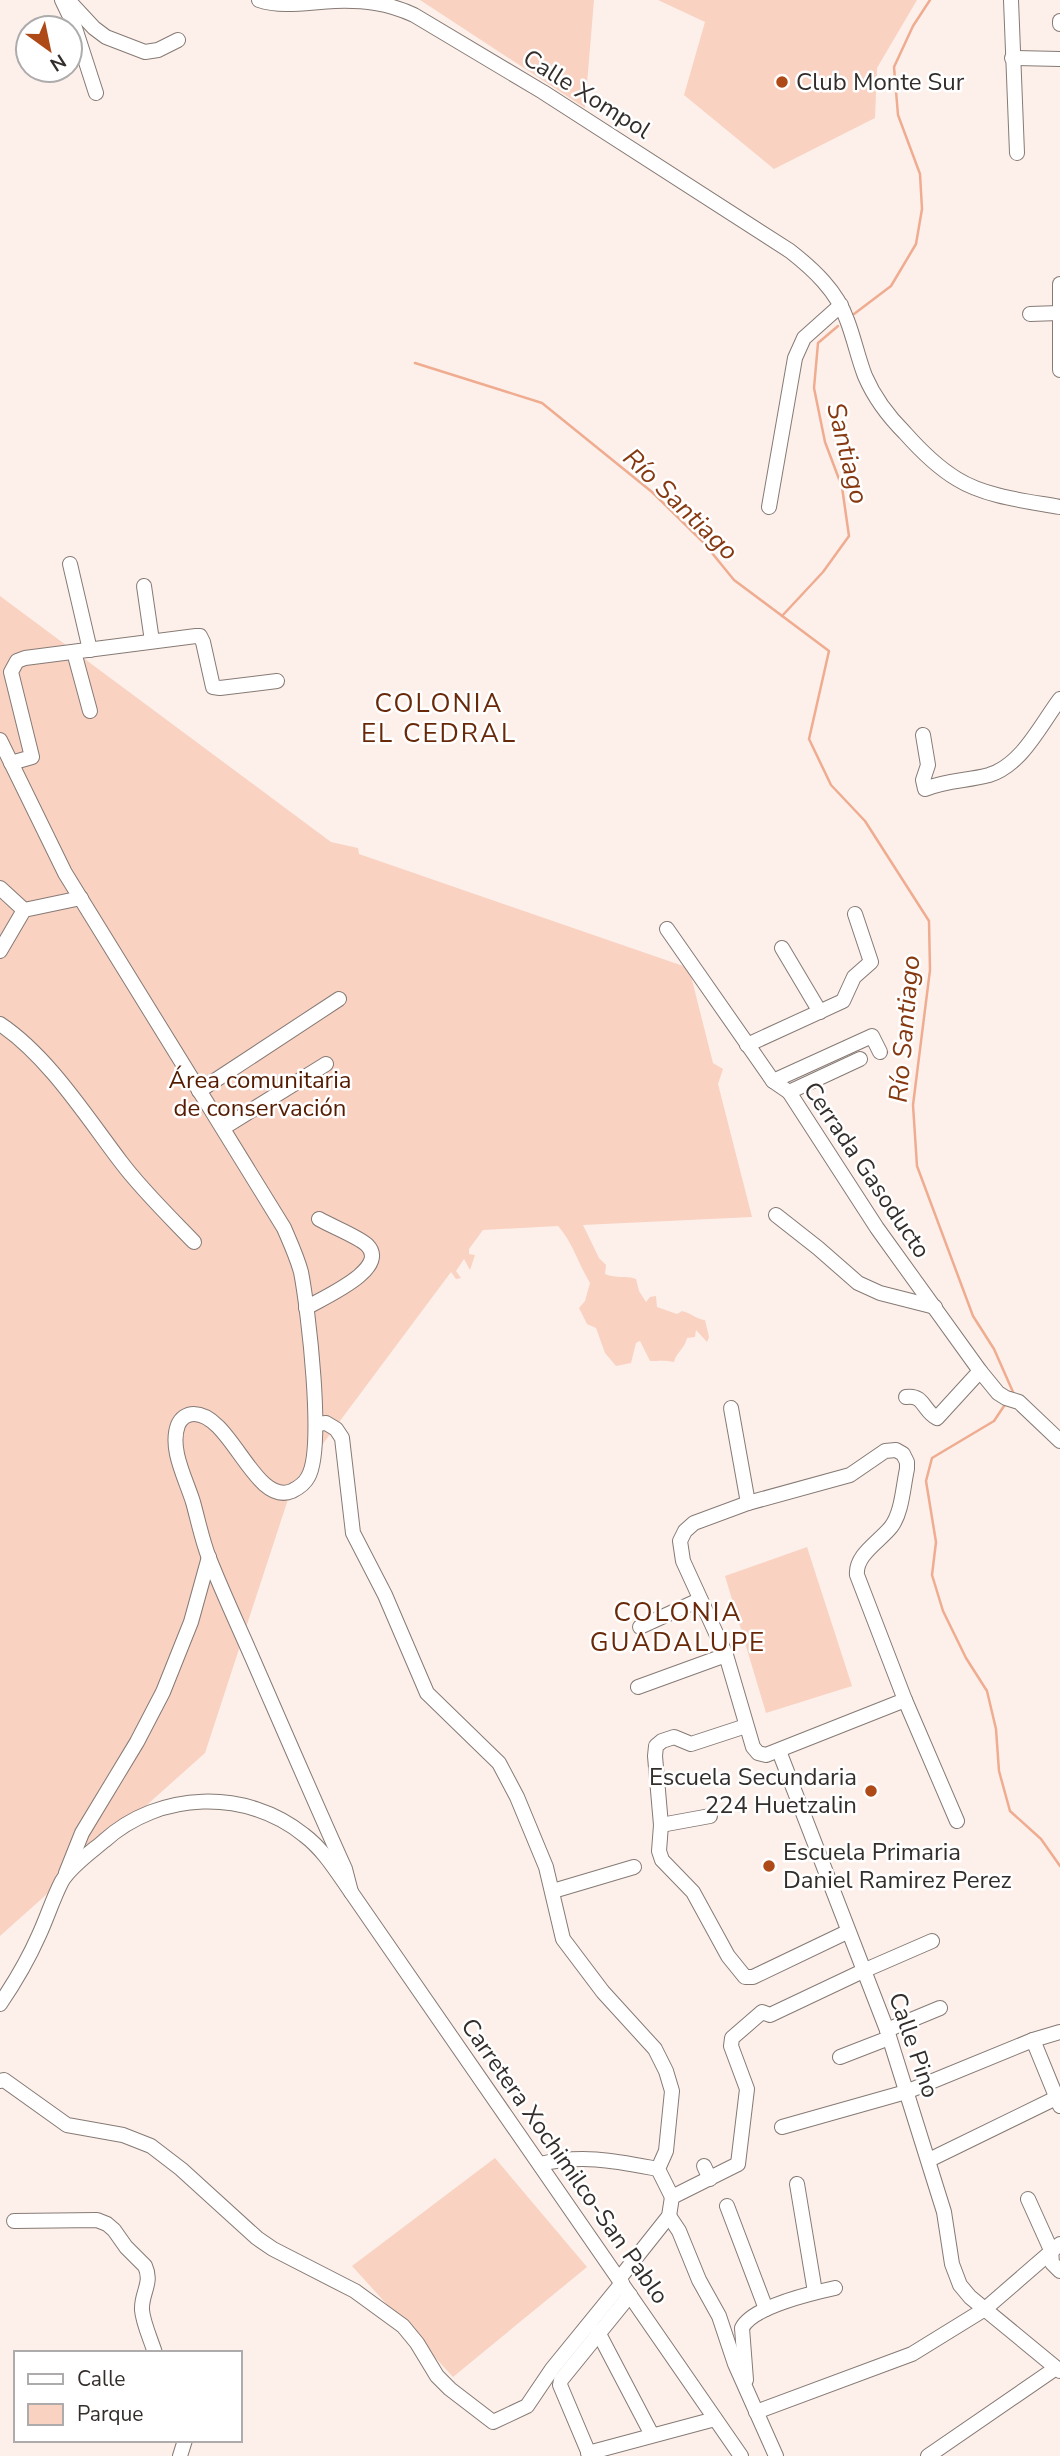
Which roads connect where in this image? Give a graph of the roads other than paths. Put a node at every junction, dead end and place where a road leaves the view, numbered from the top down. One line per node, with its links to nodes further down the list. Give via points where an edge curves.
1 (62, 0): 8 (street)
2 (68, 0): 5 (street, via 106,37 145,52)
3 (259, 0): 11 (street, Calle Xompol, via 379,2 414,15 790,251)
4 (1011, 0): 6 (street)
5 (178, 40)
6 (1012, 58): 7 (street); 9 (street)
7 (1060, 59)
8 (96, 93)
9 (1017, 153)
10 (1060, 284): 12 (street)
11 (841, 304): 15 (street, Calle Xompol, via 874,394 924,454 959,481); 16 (street, via 804,338 795,358)
12 (1059, 313): 13 (street); 14 (street)
13 (1030, 314)
14 (1060, 370)
15 (1060, 507)
16 (769, 508)
17 (70, 564): 20 (street)
18 (144, 586): 19 (street)
19 (152, 641): 20 (street); 22 (street, via 200,636 213,687)
20 (90, 650): 21 (street)
21 (74, 652): 24 (street); 27 (street, via 25,658 13,666 32,757)
22 (277, 681)
23 (1060, 699): 25 (street, via 1024,750 991,775 925,789 928,765)
24 (90, 711)
25 (923, 735)
26 (0, 740): 27 (street)
27 (11, 762): 29 (street)
28 (0, 888): 30 (street)
29 (81, 898): 30 (street); 43 (street)
30 (24, 910): 34 (street)
31 (855, 914): 36 (street, via 871,962 854,977 842,1001)
32 (667, 929): 38 (street, Cerrada Gasoducto)
33 (782, 948): 36 (street)
34 (0, 951)
35 (339, 999): 43 (street)
36 (820, 1012): 38 (street)
37 (0, 1024): 48 (street, via 66,1088 123,1165)
38 (747, 1045): 42 (street, Cerrada Gasoducto)
39 (880, 1052): 42 (street, via 872,1037)
40 (860, 1059): 44 (street)
41 (326, 1064): 45 (street)
42 (773, 1082): 44 (street, Cerrada Gasoducto)
43 (199, 1091): 45 (street)
44 (789, 1091): 49 (street, Cerrada Gasoducto)
45 (223, 1128): 50 (street, via 284,1228 300,1272)
46 (775, 1215): 49 (street, via 858,1283)
47 (319, 1219): 50 (street, via 366,1244 372,1262 355,1279)
48 (194, 1242)
49 (935, 1307): 51 (street, Cerrada Gasoducto)
50 (306, 1308): 54 (street)
51 (980, 1371): 52 (street, via 937,1418 920,1398); 55 (street, Cerrada Gasoducto, via 998,1393 1013,1400)
52 (905, 1397)
53 (731, 1408): 56 (street)
54 (316, 1424): 57 (street, via 309,1477 284,1493 265,1485 206,1417 189,1414 183,1418 175,1440 178,1459); 70 (street, via 326,1423 342,1438 353,1534 427,1693 499,1763)
55 (1060, 1441)
56 (748, 1503): 58 (street, via 694,1523 685,1531 680,1542 683,1561); 62 (street, via 850,1475 885,1451 903,1454 907,1462 892,1525 856,1567)
57 (209, 1557): 69 (street, via 191,1622 163,1692 82,1833); 71 (street)
58 (699, 1600): 59 (street); 60 (street)
59 (640, 1627)
60 (726, 1655): 61 (street); 63 (street)
61 (638, 1687)
62 (905, 1700): 64 (street); 66 (street)
63 (746, 1726): 64 (street, via 758,1753); 67 (street, via 691,1744 674,1737 656,1746)
64 (779, 1751): 72 (street, Calle Pino)
65 (710, 1816): 67 (street)
66 (957, 1821)
67 (661, 1825): 72 (street, via 662,1860 692,1892 745,1977)
68 (634, 1867): 70 (street)
69 (63, 1880): 71 (street, Carretera Xochimilco-San Pablo, via 132,1819 174,1804 224,1803 270,1814 302,1833); 75 (street, via 27,1960)
70 (553, 1891): 87 (street, via 563,1939 603,1992 656,2049 666,2071 672,2091 666,2151)
71 (351, 1892): 86 (street, Carretera Xochimilco-San Pablo)
72 (848, 1932): 74 (street, Calle Pino)
73 (932, 1941): 74 (street)
74 (863, 1970): 78 (street, Calle Pino); 89 (street, via 771,2015 762,2012 732,2038 747,2089 740,2160 731,2169 707,2172)
75 (0, 2004)
76 (940, 2008): 78 (street)
77 (1060, 2032): 79 (street)
78 (888, 2034): 80 (street); 82 (street, Calle Pino)
79 (1032, 2040): 82 (street); 83 (street)
80 (840, 2057)
81 (2, 2080): 96 (street, via 67,2125 123,2135 151,2146 265,2243 355,2291 403,2326 437,2376 494,2423 527,2406 552,2369)
82 (906, 2092): 84 (street); 85 (street, Calle Pino)
83 (1058, 2103): 85 (street)
84 (782, 2127)
85 (929, 2160): 100 (street, Calle Pino, via 948,2228 952,2264 960,2285)
86 (540, 2164): 87 (street, via 603,2158); 96 (street, Carretera Xochimilco-San Pablo)
87 (658, 2169): 89 (street)
88 (797, 2184): 98 (street)
89 (673, 2197): 92 (street)
90 (1028, 2199): 94 (street)
91 (727, 2206): 99 (street)
92 (669, 2216): 96 (street); 104 (street, via 719,2316)
93 (14, 2221): 102 (street, via 71,2219 107,2224 148,2274 142,2309)
94 (1055, 2247): 95 (street, via 1052,2263); 100 (street)
95 (1060, 2271)
96 (624, 2286): 101 (street); 106 (street, Carretera Xochimilco-San Pablo)
97 (835, 2288): 98 (street)
98 (816, 2292): 99 (street)
99 (766, 2309): 104 (street, via 742,2328)
100 (985, 2309): 103 (street, Calle Pino); 105 (street, via 912,2354)
101 (598, 2332): 107 (street); 108 (street, via 560,2385)
102 (154, 2351)
103 (1058, 2369): 111 (street)
104 (747, 2391): 105 (street)
105 (756, 2412): 110 (street)
106 (715, 2418): 107 (street); 109 (street, Carretera Xochimilco-San Pablo)
107 (652, 2435): 108 (street)
108 (589, 2454)
109 (741, 2456)
110 (776, 2456)
111 (928, 2456)

